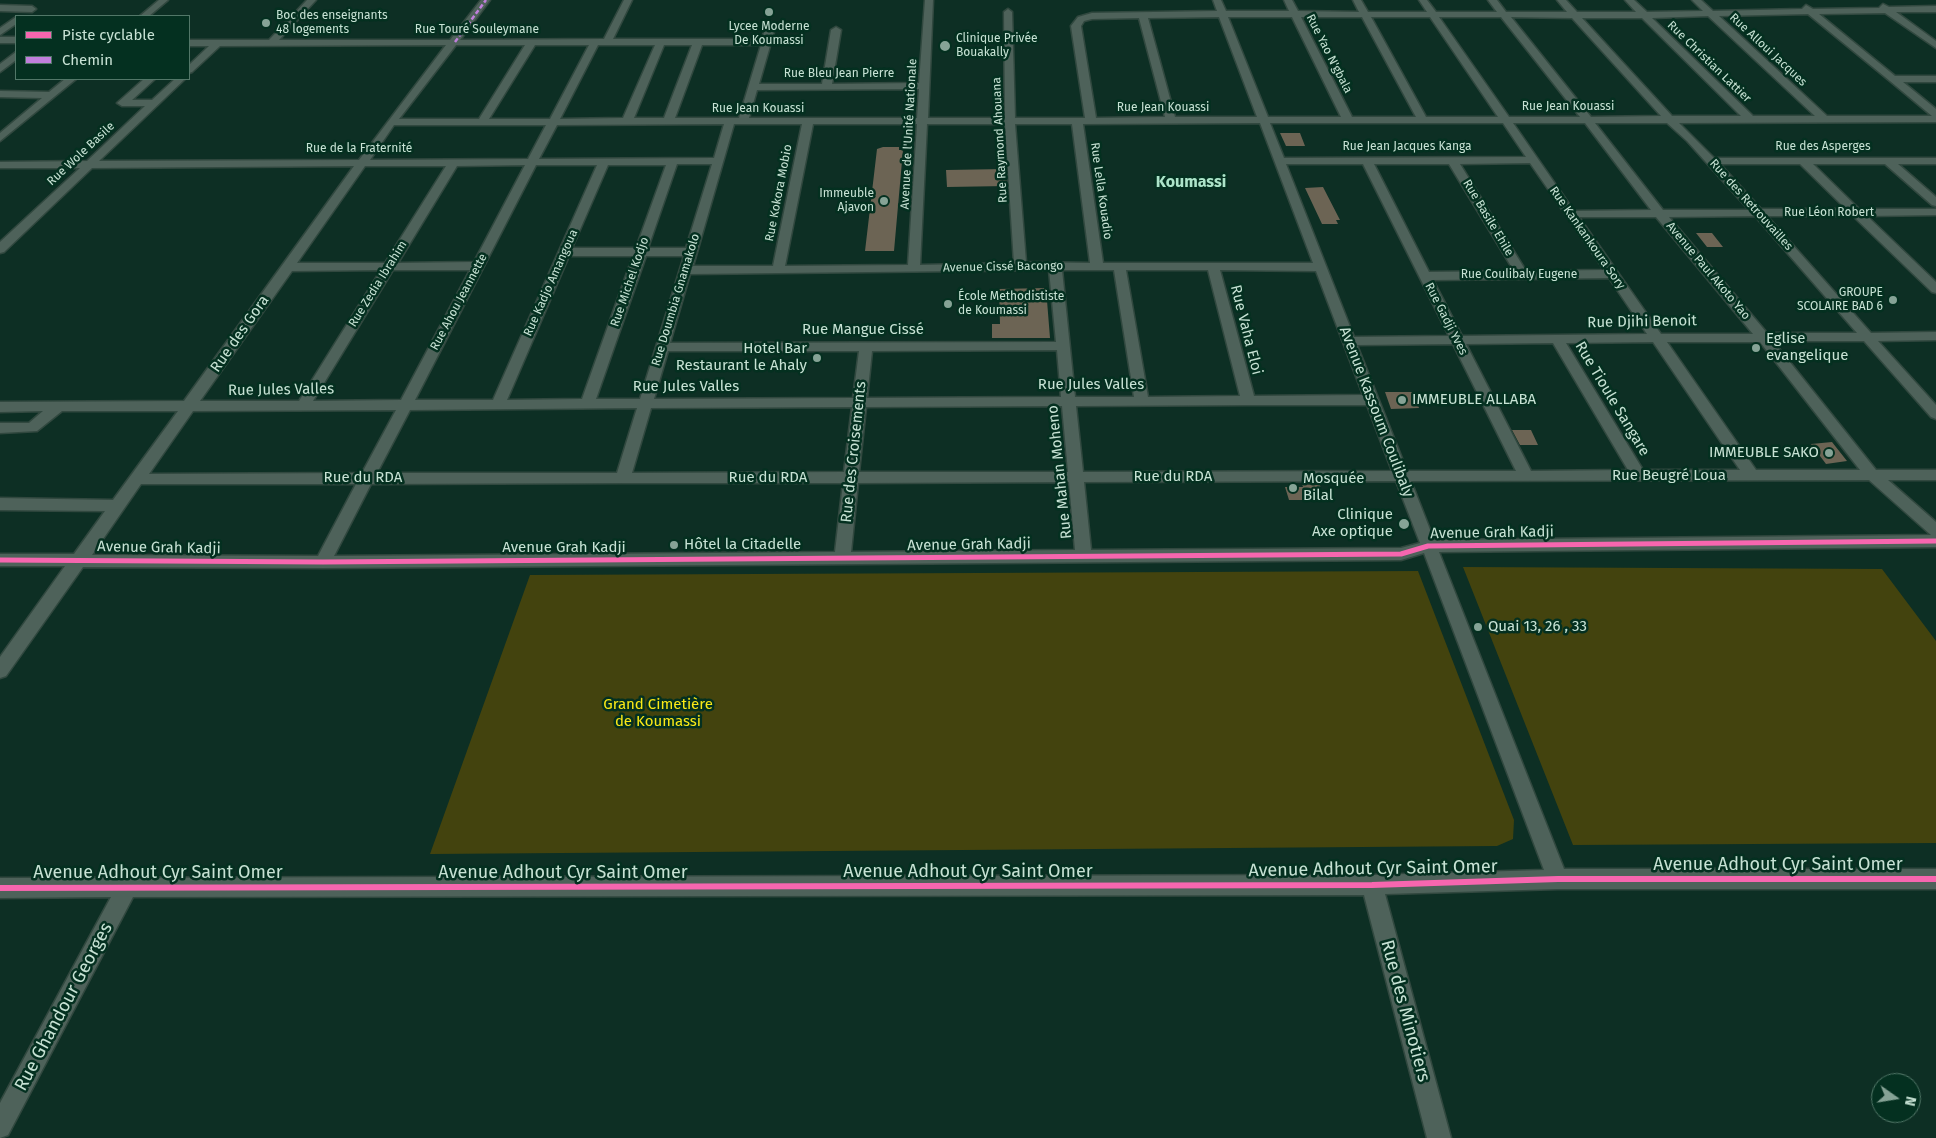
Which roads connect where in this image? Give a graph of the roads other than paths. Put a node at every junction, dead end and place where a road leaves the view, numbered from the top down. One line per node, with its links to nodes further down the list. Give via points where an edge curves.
1 (164, 0): 33 (street)
2 (312, 0): 50 (street)
3 (486, 0): 42 (street, Rue des Gora)
4 (628, 0): 44 (street, Rue Ahou Jeannette)
5 (929, 0): 61 (street, Avenue de l'Unité Nationale)
6 (1217, 0): 26 (street, Avenue Kassoum Coulibaly)
7 (1288, 0): 27 (street, Rue Yao N'gbala)
8 (1357, 0): 28 (street)
9 (1423, 0): 29 (street, Rue Kankankoura Sory)
10 (1492, 0): 30 (street, Avenue Paul Akoto Yao)
11 (1561, 0): 31 (street, Rue des Retrouvailles)
12 (1629, 0): 35 (street, Rue Christian Lattier)
13 (1696, 0): 24 (street, Rue Alloui Jacques)
14 (1740, 0): 25 (street)
15 (1797, 0): 22 (street)
16 (1831, 0): 19 (street)
17 (1874, 0): 20 (street)
18 (0, 8): 32 (street, via 35,6)
19 (1843, 9): 20 (street); 22 (street)
20 (1885, 9): 21 (street); 51 (street)
21 (1936, 9)
22 (1810, 10): 25 (street); 55 (street)
23 (1008, 12): 78 (street, Rue Raymond Ahouana)
24 (1710, 13): 25 (street); 35 (street); 69 (street, Rue Alloui Jacques)
25 (1755, 13)
26 (1223, 14): 27 (street); 34 (street); 72 (street, Avenue Kassoum Coulibaly)
27 (1294, 14): 28 (street); 73 (street, Rue Yao N'gbala)
28 (1365, 14): 29 (street); 74 (street)
29 (1433, 14): 30 (street); 75 (street, Rue Kankankoura Sory)
30 (1504, 14): 31 (street); 76 (street, Avenue Paul Akoto Yao)
31 (1574, 14): 35 (street); 67 (street, Rue des Retrouvailles)
32 (22, 15)
33 (145, 15)
34 (1143, 15): 71 (street); 80 (street, via 1092,16 1081,19 1076,26)
35 (1643, 15): 68 (street, Rue Christian Lattier)
36 (15, 21): 39 (street)
37 (771, 24): 47 (street)
38 (836, 30): 60 (street)
39 (0, 32)
40 (0, 40): 41 (street)
41 (15, 40)
42 (455, 42): 43 (street, Rue Touré Souleymane); 50 (street, Rue Touré Souleymane); 81 (street, Rue des Gora)
43 (532, 42): 44 (street, Rue Touré Souleymane); 82 (street)
44 (601, 42): 45 (street, Rue Touré Souleymane); 83 (street, Rue Ahou Jeannette)
45 (662, 42): 46 (street, Rue Touré Souleymane); 84 (street)
46 (698, 42): 47 (street, Rue Touré Souleymane); 85 (street)
47 (766, 42): 62 (street)
48 (190, 43): 49 (street, Rue Touré Souleymane)
49 (217, 43): 50 (street, Rue Touré Souleymane); 54 (street)
50 (271, 43)
51 (1936, 45)
52 (15, 56): 53 (street)
53 (0, 68)
54 (190, 69)
55 (1893, 79): 56 (street); 66 (street)
56 (1936, 79)
57 (71, 80): 64 (street)
58 (149, 80): 65 (street, via 122,103)
59 (179, 80): 65 (street, Rue Wole Basile)
60 (826, 86): 61 (street, Rue Bleu Jean Pierre); 62 (street, Rue Bleu Jean Pierre)
61 (924, 86): 77 (street, Avenue de l'Unité Nationale)
62 (753, 87): 87 (street)
63 (0, 94): 64 (street)
64 (52, 95): 89 (street)
65 (154, 103): 104 (street, Rue Wole Basile)
66 (1936, 114)
67 (1669, 119): 68 (street, Rue Jean Kouassi); 76 (street, Rue Jean Kouassi); 97 (street, Rue des Retrouvailles)
68 (1750, 119): 69 (street, Rue Jean Kouassi)
69 (1824, 119): 70 (street, Rue Jean Kouassi)
70 (1936, 119)
71 (1171, 120): 72 (street, Rue Jean Kouassi); 80 (street, Rue Jean Kouassi)
72 (1264, 120): 73 (street, Rue Jean Kouassi); 94 (street, Avenue Kassoum Coulibaly)
73 (1348, 120): 74 (street, Rue Jean Kouassi)
74 (1423, 120): 75 (street, Rue Jean Kouassi)
75 (1506, 120): 76 (street, Rue Jean Kouassi); 90 (street, Rue Kankankoura Sory)
76 (1588, 120): 111 (street, Avenue Paul Akoto Yao)
77 (922, 121): 78 (street, Rue Jean Kouassi); 88 (street, Rue Jean Kouassi); 125 (street, Avenue de l'Unité Nationale)
78 (1010, 121): 79 (street, Rue Jean Kouassi); 119 (street, Rue Raymond Ahouana)
79 (1077, 121): 80 (street, Rue Jean Kouassi); 121 (street, Rue Lella Kouadio)
80 (1091, 121)
81 (391, 122): 82 (street, Rue Jean Kouassi); 101 (street, Rue des Gora)
82 (482, 122): 83 (street, Rue Jean Kouassi)
83 (553, 122): 84 (street, Rue Jean Kouassi); 103 (street, Rue Ahou Jeannette)
84 (627, 122): 85 (street, Rue Jean Kouassi)
85 (668, 122): 86 (street, Rue Jean Kouassi)
86 (730, 122): 87 (street, Rue Jean Kouassi); 93 (street, Rue Doumbia Gnamakolo)
87 (743, 122): 88 (street, Rue Jean Kouassi)
88 (808, 122): 127 (street, Rue Kokora Mobio)
89 (0, 138)
90 (1534, 160): 96 (street, Rue Jean Jacques Kanga); 110 (street, Rue Kankankoura Sory)
91 (604, 161): 92 (street, Rue de la Fraternité); 103 (street, Rue de la Fraternité); 113 (street, Rue Kadjo Amangoua)
92 (673, 161): 93 (street, Rue de la Fraternité); 114 (street, Rue Michel Kodjo)
93 (718, 161): 115 (street, Rue Doumbia Gnamakolo)
94 (1280, 161): 95 (street, Rue Jean Jacques Kanga); 124 (street, Avenue Kassoum Coulibaly)
95 (1367, 161): 96 (street, Rue Jean Jacques Kanga); 130 (street, Rue Gadji Yves)
96 (1453, 161): 129 (street, Rue Basile Ehile)
97 (1710, 161): 98 (street, Rue des Asperges); 108 (street, Rue des Retrouvailles)
98 (1803, 161): 99 (street, Rue des Asperges); 109 (street)
99 (1888, 161): 100 (street, Rue des Asperges); 106 (street)
100 (1936, 161)
101 (363, 162): 102 (street, Rue de la Fraternité); 104 (street, Rue de la Fraternité); 116 (street, Rue des Gora)
102 (454, 162): 103 (street, Rue de la Fraternité); 117 (street, Rue Zedia Ibrahim)
103 (533, 162): 118 (street, Rue Ahou Jeannette)
104 (90, 164): 105 (street, Rue de la Fraternité); 112 (street, Rue Wole Basile)
105 (0, 165)
106 (1936, 203)
107 (1936, 212): 109 (street, Rue Léon Robert)
108 (1758, 213): 109 (street, Rue Léon Robert); 111 (street, Rue Léon Robert); 132 (street, Rue des Retrouvailles)
109 (1858, 213): 131 (street)
110 (1571, 214): 111 (street, Rue Léon Robert); 128 (street, Rue Kankankoura Sory)
111 (1660, 214): 134 (street, Avenue Paul Akoto Yao)
112 (0, 249)
113 (565, 252): 114 (street); 147 (street, Rue Kadjo Amangoua)
114 (640, 252): 115 (street); 148 (street, Rue Michel Kodjo)
115 (690, 252): 126 (street, Rue Doumbia Gnamakolo)
116 (287, 266): 117 (street); 154 (street, Rue des Gora)
117 (389, 266): 118 (street); 150 (street, Rue Zedia Ibrahim)
118 (478, 266): 151 (street, Rue Ahou Jeannette)
119 (1020, 266): 120 (street, Avenue Cissé Bacongo); 125 (street, Avenue Cissé Bacongo)
120 (1055, 266): 121 (street, Avenue Cissé Bacongo); 139 (street, Rue Mahan Moheno)
121 (1097, 266): 122 (street, Avenue Cissé Bacongo)
122 (1119, 266): 123 (street, Avenue Cissé Bacongo); 143 (street)
123 (1213, 266): 124 (street, Avenue Cissé Bacongo); 144 (street, Rue Vaha Eloi)
124 (1320, 267): 138 (street, Avenue Kassoum Coulibaly)
125 (914, 269): 127 (street, Avenue Cissé Bacongo)
126 (685, 270): 127 (street, Avenue Cissé Bacongo); 140 (street, Rue Doumbia Gnamakolo)
127 (778, 270)
128 (1613, 274): 129 (street, Rue Coulibaly Eugene); 135 (street, Rue Kankankoura Sory)
129 (1522, 275): 130 (street, Rue Coulibaly Eugene)
130 (1425, 276): 137 (street, Rue Gadji Yves)
131 (1936, 289)
132 (1867, 336): 133 (street, Rue Djihi Benoit); 134 (street, Rue Djihi Benoit); 155 (street, Rue des Retrouvailles)
133 (1936, 336)
134 (1763, 337): 135 (street, Rue Djihi Benoit); 157 (street, Avenue Paul Akoto Yao)
135 (1657, 338): 136 (street, Rue Djihi Benoit); 162 (street, Rue Kankankoura Sory)
136 (1557, 339): 137 (street, Rue Djihi Benoit); 161 (street, Rue Tioule Sangare)
137 (1457, 340): 138 (street, Rue Djihi Benoit); 160 (street, Rue Gadji Yves)
138 (1349, 341): 142 (street, Avenue Kassoum Coulibaly)
139 (1063, 346): 141 (street, Rue Mangue Cissé); 146 (street, Rue Mahan Moheno)
140 (662, 347): 141 (street, Rue Mangue Cissé); 149 (street, Rue Doumbia Gnamakolo)
141 (866, 347): 145 (street, Rue des Croisements)
142 (1372, 400): 144 (street, Rue Jules Valles); 159 (street, Avenue Kassoum Coulibaly)
143 (1142, 401): 144 (street, Rue Jules Valles); 146 (street, Rue Jules Valles)
144 (1248, 401)
145 (859, 402): 146 (street, Rue Jules Valles); 149 (street, Rue Jules Valles); 163 (street, Rue des Croisements)
146 (1069, 402): 164 (street, Rue Mahan Moheno)
147 (498, 404): 148 (street, Rue Jules Valles); 151 (street, Rue Jules Valles)
148 (587, 404): 149 (street, Rue Jules Valles)
149 (645, 404): 166 (street, Rue Doumbia Gnamakolo)
150 (303, 405): 151 (street, Rue Jules Valles); 154 (street, Rue Jules Valles)
151 (405, 405): 165 (street, Rue Ahou Jeannette)
152 (0, 407): 153 (street, Rue Jules Valles)
153 (58, 407): 154 (street, Rue Jules Valles); 156 (street, via 32,428)
154 (189, 407): 167 (street, Rue des Gora)
155 (1936, 414)
156 (0, 428)
157 (1872, 475): 158 (street, Rue Beugré Loua); 162 (street, Rue Beugré Loua); 170 (street, Avenue Paul Akoto Yao)
158 (1936, 475)
159 (1401, 476): 160 (street, Rue Beugré Loua); 164 (street, Rue du RDA); 172 (street, Avenue Kassoum Coulibaly)
160 (1526, 476): 161 (street, Rue Beugré Loua)
161 (1639, 476): 162 (street, Rue Beugré Loua)
162 (1752, 476)
163 (851, 477): 164 (street, Rue du RDA); 166 (street, Rue du RDA); 174 (street, Rue des Croisements)
164 (1076, 477): 173 (street, Rue Mahan Moheno)
165 (367, 478): 166 (street, Rue du RDA); 167 (street, Rue du RDA); 177 (street, Rue Ahou Jeannette)
166 (623, 478)
167 (135, 479): 169 (street, Rue des Gora)
168 (0, 504): 169 (street)
169 (117, 506): 175 (street, Rue des Gora)
170 (1936, 531)
171 (1936, 541): 172 (street, Avenue Grah Kadji)
172 (1428, 546): 173 (street, Avenue Grah Kadji, via 1401,554); 179 (street, Avenue Kassoum Coulibaly)
173 (1084, 556): 174 (street, Avenue Grah Kadji)
174 (842, 558): 177 (street, Avenue Grah Kadji)
175 (80, 559): 176 (street, Avenue Grah Kadji); 177 (street, Avenue Grah Kadji); 178 (street, Rue des Gora)
176 (0, 560)
177 (324, 562)
178 (0, 671)
179 (1558, 879): 180 (street, Avenue Adhout Cyr Saint Omer); 181 (street, Avenue Adhout Cyr Saint Omer)
180 (1936, 879)
181 (1372, 884): 182 (street, Avenue Adhout Cyr Saint Omer); 185 (street, Rue des Minotiers)
182 (128, 887): 183 (street, Avenue Adhout Cyr Saint Omer); 184 (street, Rue Ghandour Georges)
183 (0, 888)
184 (0, 1127)
185 (1439, 1138)

